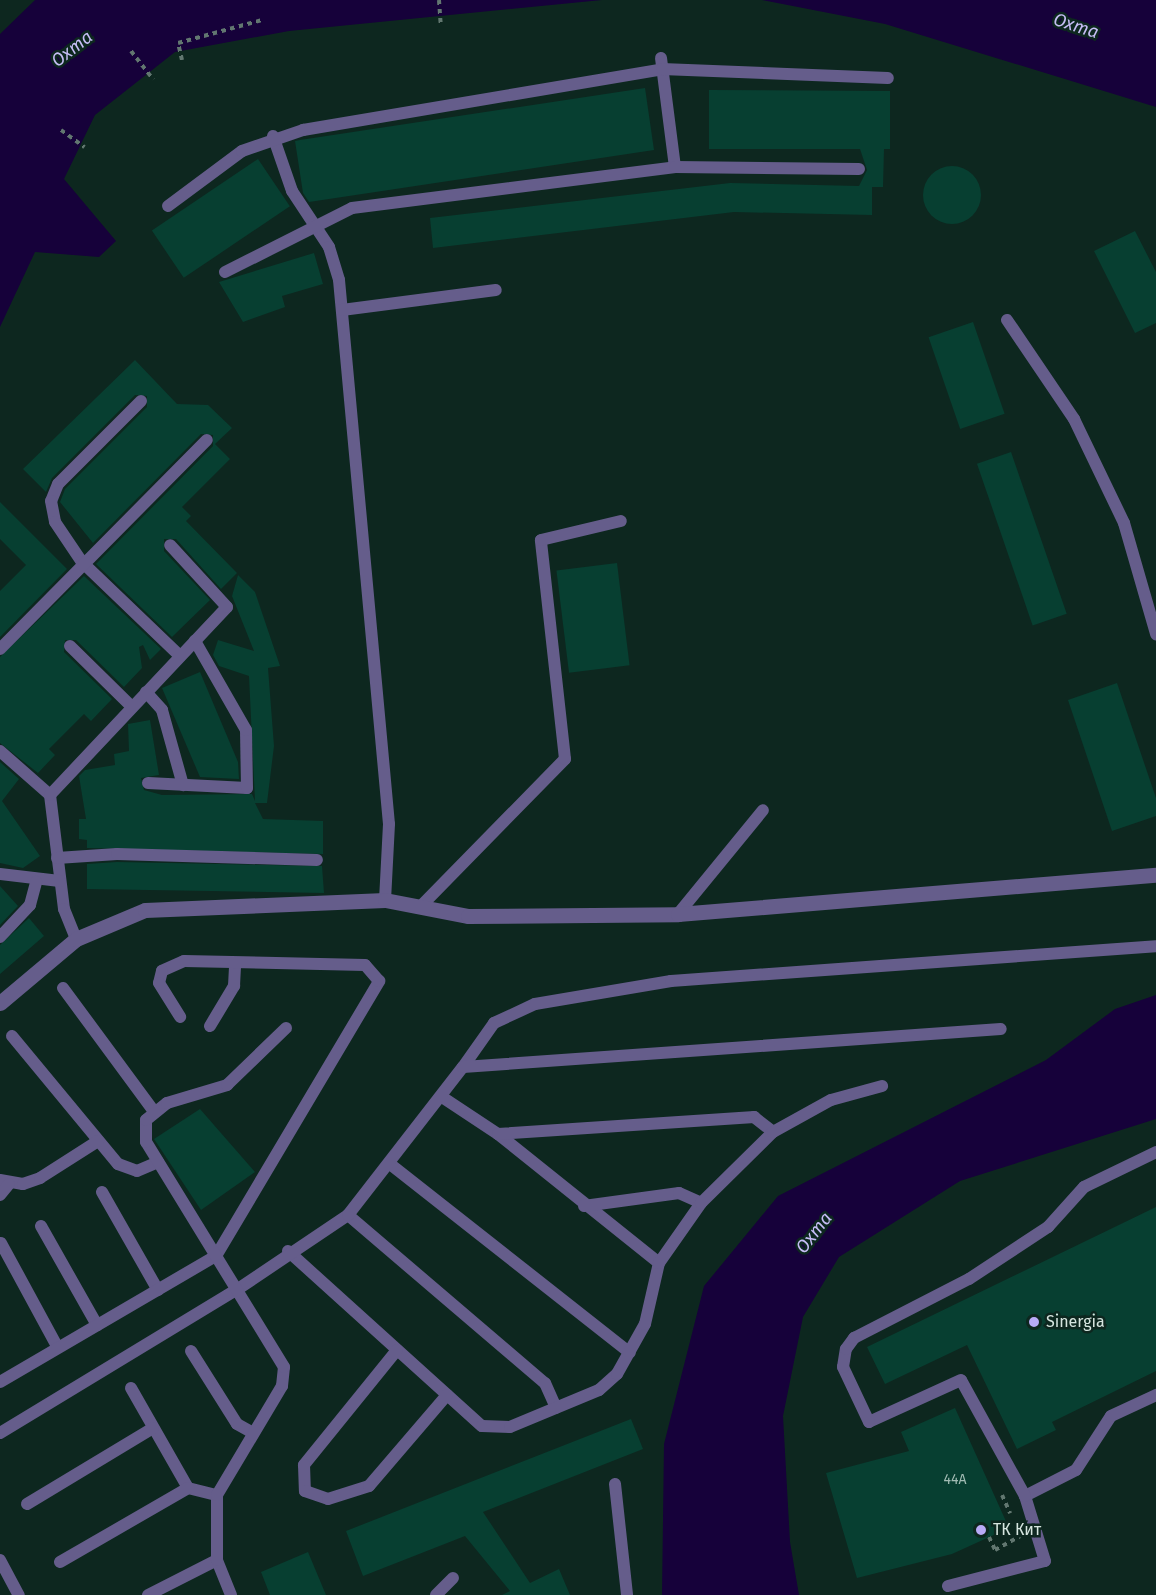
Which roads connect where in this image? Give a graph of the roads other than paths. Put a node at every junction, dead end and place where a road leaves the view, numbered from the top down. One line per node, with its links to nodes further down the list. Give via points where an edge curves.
1 (661, 64): 2 (lane); 3 (lane); 4 (lane)
2 (888, 78)
3 (273, 136): 6 (lane, via 242,151); 7 (lane, via 280,166)
4 (675, 167): 5 (lane); 7 (lane, via 352,208)
5 (859, 169)
6 (168, 206)
7 (311, 225): 8 (lane); 10 (lane, via 329,248)
8 (225, 272)
9 (496, 290): 10 (lane)
10 (342, 310): 35 (lane, via 389,824)
11 (1007, 320): 17 (lane, via 1074,419 1124,523)
12 (141, 401): 16 (lane, via 58,484 51,501 55,522)
13 (207, 440): 16 (lane)
14 (621, 521): 36 (lane, via 541,540 565,759)
15 (170, 545): 18 (lane, via 227,607)
16 (82, 562): 20 (lane); 21 (lane)
17 (1156, 634)
18 (195, 641): 21 (lane); 26 (lane, via 246,730 247,788)
19 (70, 646): 23 (lane)
20 (0, 649)
21 (180, 656): 22 (lane)
22 (146, 692): 23 (lane); 26 (lane, via 162,710)
23 (132, 707): 27 (lane)
24 (0, 751): 27 (lane)
25 (148, 783): 26 (lane)
26 (183, 785)
27 (50, 795): 29 (lane)
28 (764, 810): 37 (lane)
29 (57, 858): 30 (lane, via 117,854); 33 (lane)
30 (317, 860)
31 (0, 874): 34 (lane)
32 (1156, 875): 37 (street)
33 (60, 881): 34 (lane); 39 (lane, via 68,926)
34 (36, 882): 38 (lane, via 30,905)
35 (386, 900): 36 (street); 39 (street, via 145,910)
36 (423, 904): 37 (street, via 468,916)
37 (678, 914)
38 (0, 937)
39 (76, 939): 43 (street)
40 (1156, 946): 49 (lane, via 671,981 534,1004 494,1023)
41 (236, 965): 44 (lane, via 184,961 162,971 159,983); 45 (lane, via 231,994); 68 (lane, via 365,965 379,981)
42 (63, 988): 52 (lane)
43 (0, 1003)
44 (180, 1017)
45 (210, 1026)
46 (286, 1028): 52 (lane, via 227,1085)
47 (1001, 1029): 49 (lane)
48 (12, 1036): 55 (lane)
49 (463, 1067): 51 (lane)
50 (882, 1086): 53 (lane, via 831,1100)
51 (442, 1097): 54 (lane); 58 (lane)
52 (153, 1110): 57 (lane, via 146,1120 146,1142)
53 (773, 1132): 54 (lane, via 754,1117); 62 (lane)
54 (498, 1134): 63 (lane)
55 (98, 1141): 57 (lane, via 127,1169 148,1169); 59 (lane, via 40,1178)
56 (1156, 1152): 88 (lane, via 1084,1187 1048,1227 969,1279 854,1338 846,1349 843,1367 869,1422 961,1380)
57 (158, 1162): 68 (lane)
58 (390, 1164): 64 (lane); 76 (lane)
59 (4, 1182): 61 (lane)
60 (102, 1192): 71 (lane)
61 (0, 1195)
62 (701, 1203): 63 (lane, via 679,1193); 69 (lane)
63 (584, 1206): 69 (lane)
64 (348, 1215): 67 (lane); 81 (lane, via 545,1383)
65 (41, 1226): 72 (lane)
66 (1, 1243): 73 (lane)
67 (288, 1251): 70 (lane); 74 (lane)
68 (216, 1256): 70 (lane); 71 (lane)
69 (659, 1263): 76 (lane, via 645,1324)
70 (238, 1289): 83 (lane); 84 (lane, via 284,1367 282,1386)
71 (158, 1290): 72 (lane)
72 (97, 1325): 73 (lane)
73 (58, 1348): 77 (lane)
74 (397, 1350): 79 (lane); 79 (lane, via 304,1466 305,1491 328,1499 369,1486)
75 (191, 1352): 84 (lane, via 237,1424)
76 (630, 1353): 81 (lane, via 599,1389)
77 (0, 1382)
78 (131, 1388): 82 (lane)
79 (447, 1395): 81 (lane, via 482,1426 495,1430)
80 (1156, 1395): 88 (lane, via 1111,1416 1076,1470)
81 (556, 1408)
82 (153, 1428): 86 (lane); 89 (lane)
83 (0, 1433)
84 (253, 1433): 87 (lane)
85 (615, 1484): 99 (lane)
86 (188, 1488): 87 (lane); 92 (lane)
87 (218, 1495): 91 (lane)
88 (1025, 1496): 94 (lane, via 1045,1561)
89 (27, 1504)
90 (0, 1560): 95 (lane)
91 (217, 1560): 96 (lane); 97 (lane)
92 (60, 1562)
93 (453, 1578): 98 (lane)
94 (948, 1586)
95 (19, 1595)
96 (148, 1595)
97 (231, 1595)
98 (436, 1595)
99 (627, 1595)

